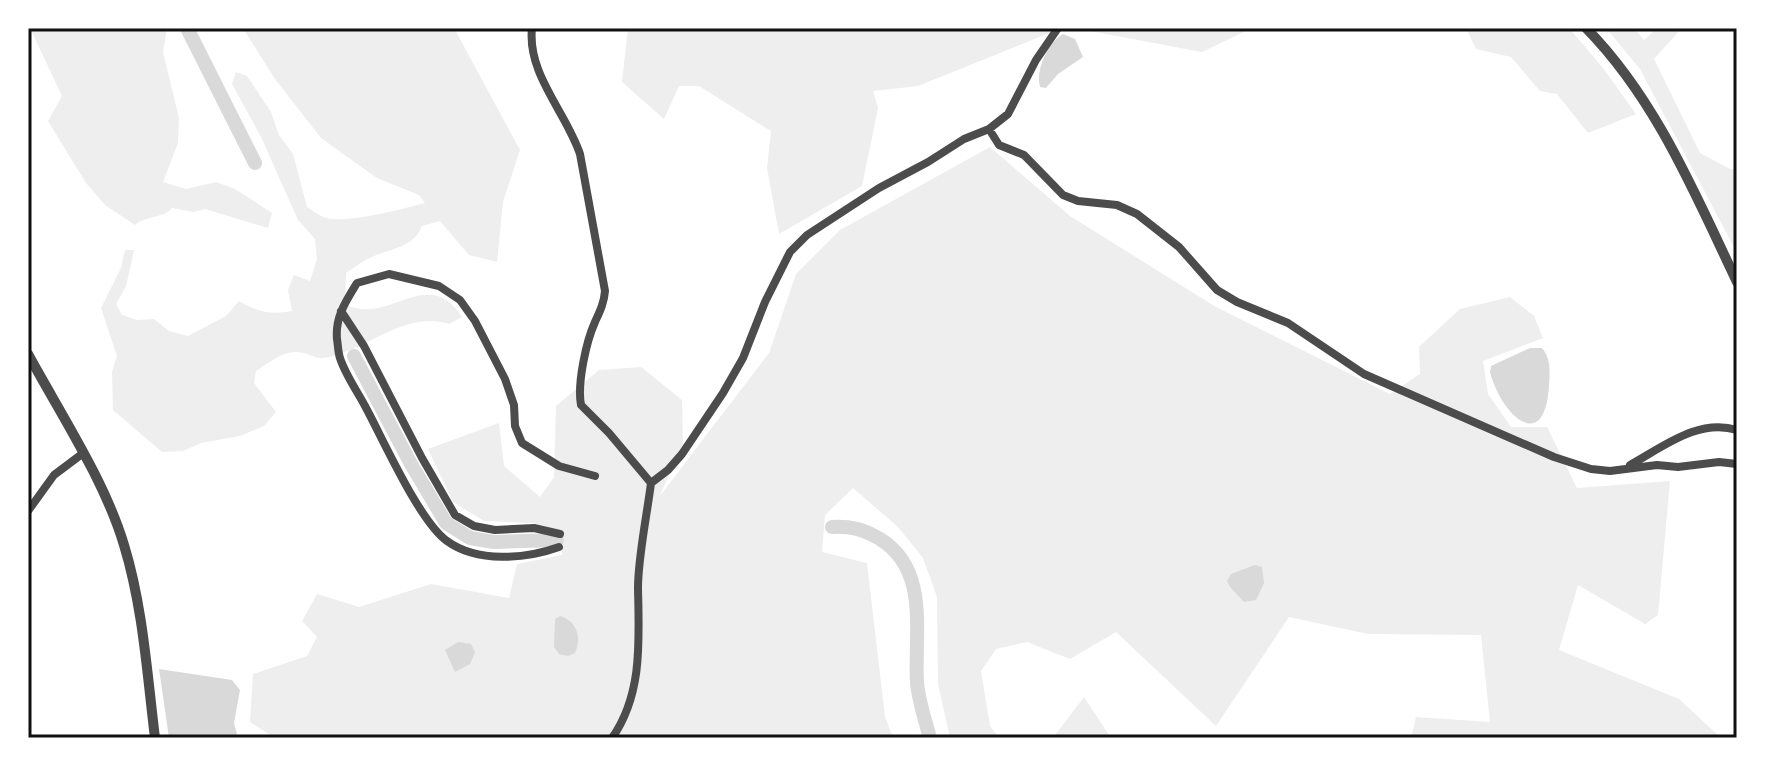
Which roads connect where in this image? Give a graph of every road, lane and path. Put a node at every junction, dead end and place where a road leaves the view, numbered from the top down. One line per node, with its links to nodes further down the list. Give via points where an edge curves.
1 (532, 28): 13 (street, via 537,67 580,154 605,291 584,365 581,405)
2 (1058, 28): 4 (street, via 1008,114)
3 (1586, 28): 5 (street, via 1655,118)
4 (989, 129): 11 (street, via 999,145 1024,155 1063,195 1137,214 1179,247 1217,290 1288,323 1364,374 1554,457 1591,469); 13 (street, via 879,188 790,252 723,393 682,454)
5 (1737, 282)
6 (340, 310): 12 (street, via 357,283 389,274 439,286 460,300 491,351 514,405 522,443 559,466); 15 (street, via 455,515 495,530 534,528); 16 (street, via 340,358 436,532 466,551 492,556 541,554)
7 (28, 354): 9 (street)
8 (1737, 430): 11 (street, via 1701,428)
9 (82, 454): 14 (street, via 54,475); 17 (street, via 108,502 136,586)
10 (1737, 464): 11 (street)
11 (1626, 468)
12 (595, 476)
13 (651, 483): 18 (street, via 638,588 635,683)
14 (28, 511)
15 (560, 534)
16 (559, 547)
17 (155, 738)
18 (612, 738)

